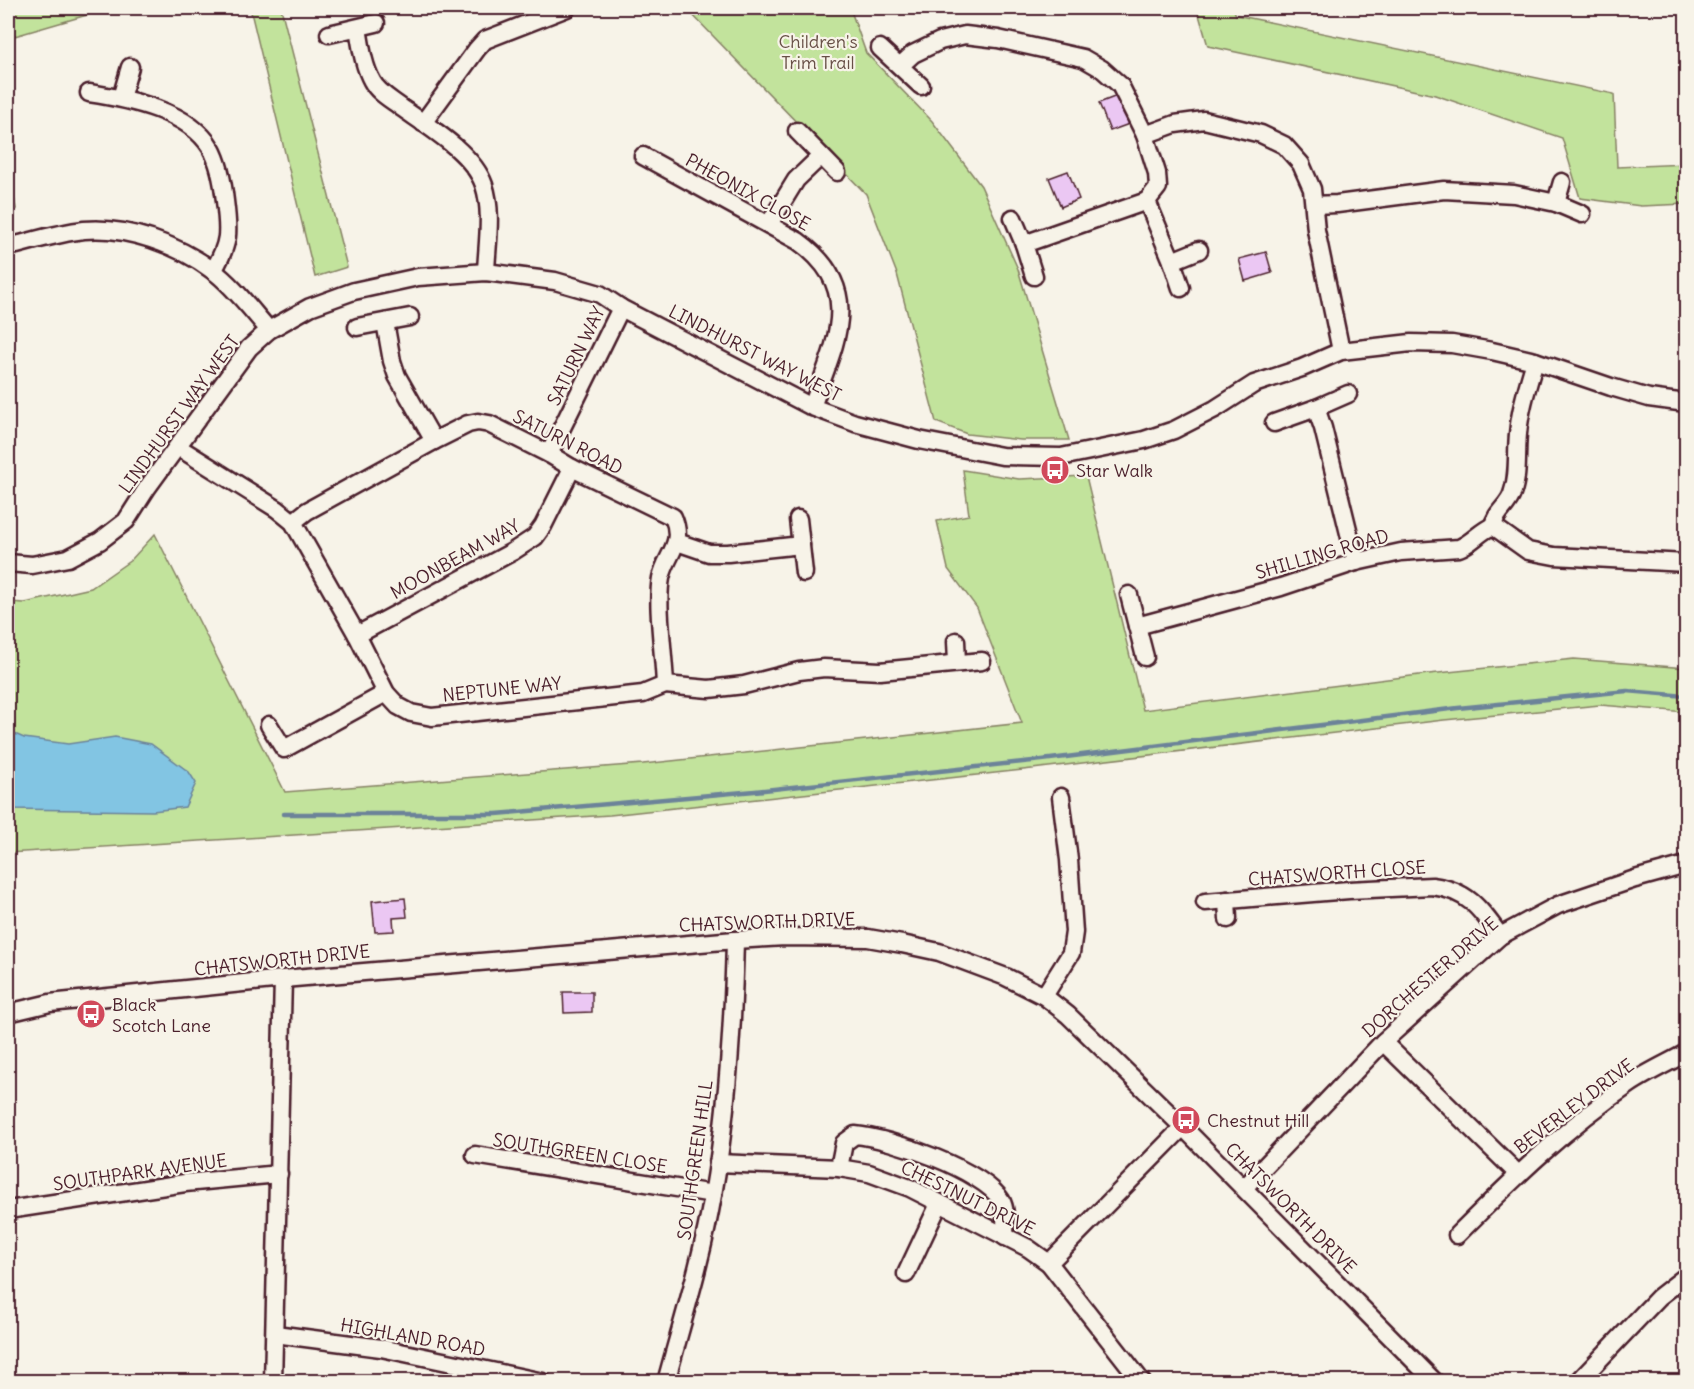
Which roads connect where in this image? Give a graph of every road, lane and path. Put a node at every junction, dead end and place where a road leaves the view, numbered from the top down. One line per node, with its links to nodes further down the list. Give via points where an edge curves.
1 (567, 8): 11 (street, via 485,40)
2 (376, 23): 3 (street)
3 (358, 28): 4 (street); 11 (street, via 372,82)
4 (329, 34)
5 (880, 48): 7 (street)
6 (130, 66): 10 (street)
7 (900, 66): 8 (street); 13 (street, via 940,40 965,35 1083,58 1120,85)
8 (921, 86)
9 (89, 93): 10 (street)
10 (121, 98): 28 (street, via 194,128 210,147 218,164 228,223 224,252)
11 (423, 123): 29 (street, via 479,172 488,210)
12 (797, 131): 15 (street)
13 (1145, 135): 18 (street, via 1158,187); 20 (street, via 1175,124 1204,120 1261,134 1284,145 1301,164)
14 (643, 156): 23 (street, PHEONIX CLOSE)
15 (821, 156): 16 (street); 23 (street, via 796,180)
16 (837, 172)
17 (1562, 182): 19 (street)
18 (1147, 201): 24 (street); 27 (street)
19 (1556, 203): 20 (street, via 1514,194 1444,190); 21 (street)
20 (1314, 205): 37 (street)
21 (1582, 214)
22 (1013, 218): 24 (street)
23 (769, 224): 41 (street, PHEONIX CLOSE, via 815,254 835,281 839,319 835,342)
24 (1024, 244): 30 (street)
25 (8, 247): 28 (street, via 87,230 133,233 168,245)
26 (1199, 250): 27 (street)
27 (1172, 261): 31 (street)
28 (213, 271): 36 (street)
29 (486, 272): 32 (street, LINDHURST WAY WEST, via 578,288 600,294); 36 (street, LINDHURST WAY WEST, via 418,278 354,291 310,307)
30 (1034, 276)
31 (1181, 288)
32 (621, 308): 41 (street, LINDHURST WAY WEST); 46 (street, SATURN WAY)
33 (410, 317): 34 (street)
34 (385, 322): 35 (street); 44 (street, via 397,376)
35 (357, 327)
36 (269, 330): 45 (street, LINDHURST WAY WEST, via 249,348)
37 (1341, 351): 38 (street, LINDHURST WAY WEST, via 1411,343 1452,344); 41 (street, LINDHURST WAY WEST, via 1254,384 1174,430 1121,446 1061,457 1002,456 974,451 855,423)
38 (1535, 361): 40 (street, LINDHURST WAY WEST, via 1649,398); 50 (street, via 1523,402 1512,497)
39 (1348, 394): 42 (street)
40 (1686, 403)
41 (812, 406)
42 (1316, 408): 43 (street); 53 (street)
43 (1274, 423)
44 (434, 441): 46 (street, SATURN ROAD, via 478,422); 49 (street, SATURN ROAD)
45 (178, 447): 49 (street, NEPTUNE WAY); 54 (street, LINDHURST WAY WEST, via 126,521 100,541 68,558 32,565)
46 (549, 454): 47 (street, SATURN ROAD)
47 (572, 468): 51 (street, SATURN ROAD, via 674,517); 59 (street, MOONBEAM WAY, via 535,537)
48 (798, 519): 52 (street)
49 (293, 522): 59 (street, NEPTUNE WAY)
50 (1493, 526): 53 (street, SHILLING ROAD, via 1459,548 1401,552); 55 (street, via 1528,551)
51 (677, 542): 52 (street, via 709,553); 64 (street, via 662,576 660,593)
52 (801, 545): 56 (street)
53 (1356, 562): 58 (street, SHILLING ROAD)
54 (8, 563)
55 (1686, 563)
56 (804, 573)
57 (1129, 595): 58 (street)
58 (1137, 626): 61 (street)
59 (357, 635): 65 (street, NEPTUNE WAY)
60 (956, 640): 63 (street)
61 (1145, 657)
62 (982, 661): 63 (street, NEPTUNE WAY)
63 (957, 662): 64 (street, NEPTUNE WAY, via 880,671 824,668 709,689)
64 (665, 684): 65 (street, NEPTUNE WAY, via 643,694 432,717 411,713)
65 (386, 693): 66 (street, via 284,749)
66 (269, 725)
67 (1061, 797): 75 (street, via 1074,932 1071,953)
68 (1686, 865): 72 (street, DORCHESTER DRIVE, via 1558,905)
69 (1227, 900): 70 (street, CHATSWORTH CLOSE); 71 (street, CHATSWORTH CLOSE); 72 (street, CHATSWORTH CLOSE, via 1438,887 1466,896)
70 (1205, 902)
71 (1228, 919)
72 (1500, 936): 77 (street, DORCHESTER DRIVE)
73 (735, 940): 74 (street, CHATSWORTH DRIVE); 75 (street, CHATSWORTH DRIVE, via 868,938 902,944 939,952); 81 (street, SOUTHGREEN HILL, via 733,1007)
74 (283, 979): 76 (street, CHATSWORTH DRIVE, via 50,1003); 83 (street)
75 (1044, 996): 79 (street, CHATSWORTH DRIVE)
76 (8, 1012)
77 (1383, 1041): 84 (street, BEVERLEY DRIVE); 85 (street, DORCHESTER DRIVE)
78 (1686, 1053): 84 (street, BEVERLEY DRIVE, via 1631,1083)
79 (1183, 1127): 85 (street, CHATSWORTH DRIVE); 91 (street)
80 (475, 1155): 86 (street, SOUTHGREEN CLOSE)
81 (718, 1162): 82 (street, CHESTNUT DRIVE); 86 (street, SOUTHGREEN HILL)
82 (838, 1168): 87 (street, CHESTNUT DRIVE, via 869,1173); 90 (street, via 844,1143 855,1135 903,1145 937,1159 974,1178 1003,1202)
83 (279, 1174): 88 (street, SOUTHPARK AVENUE, via 185,1183); 94 (street)
84 (1518, 1174): 89 (street, BEVERLEY DRIVE)
85 (1244, 1188): 100 (street, CHATSWORTH DRIVE)
86 (713, 1194): 99 (street, SOUTHGREEN HILL, via 694,1287)
87 (939, 1204): 90 (street, CHESTNUT DRIVE); 92 (street)
88 (8, 1210)
89 (1457, 1235)
90 (1005, 1237): 91 (street, CHESTNUT DRIVE)
91 (1049, 1263): 96 (street, CHESTNUT DRIVE)
92 (906, 1274)
93 (1686, 1276): 101 (street, via 1659,1297)
94 (275, 1334): 95 (street, HIGHLAND ROAD, via 381,1348); 97 (street)
95 (493, 1376): 98 (street, HIGHLAND ROAD)
96 (1138, 1380)
97 (273, 1382)
98 (543, 1382)
99 (666, 1382)
100 (1435, 1382)
101 (1578, 1382)

